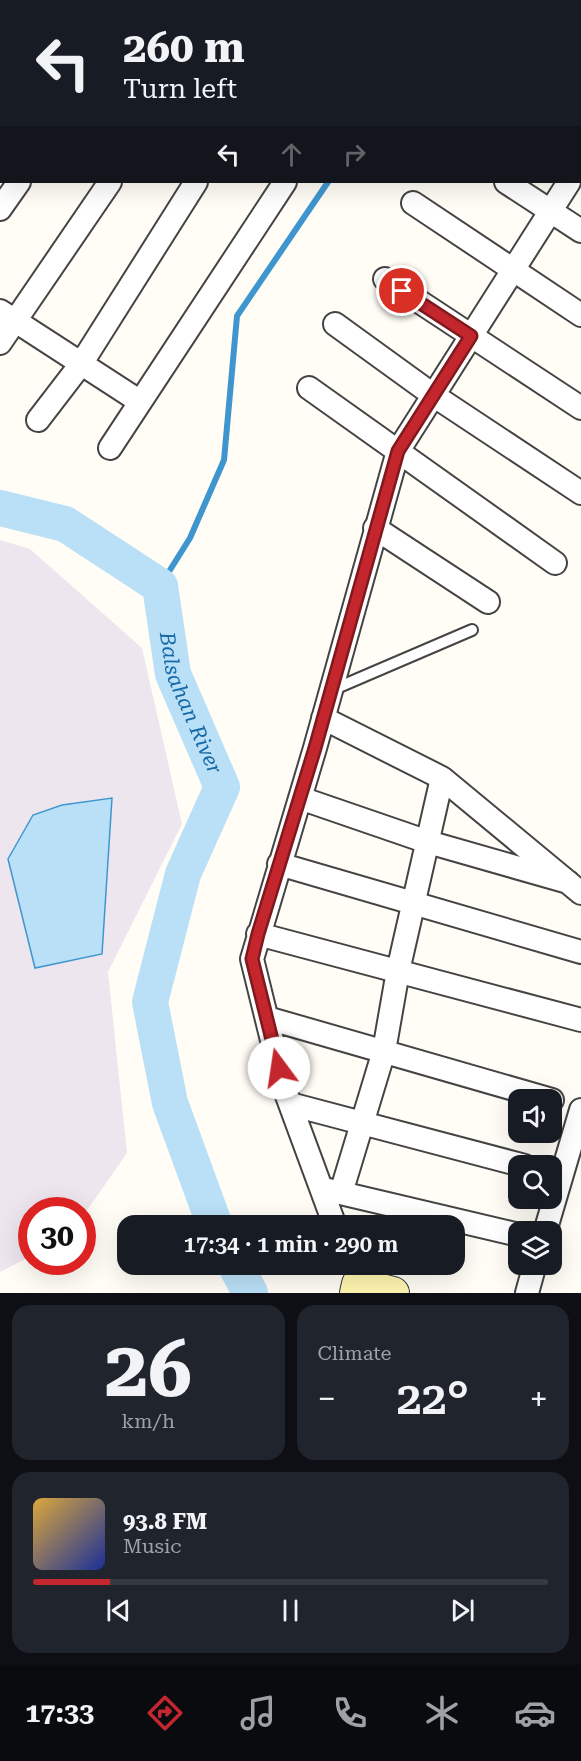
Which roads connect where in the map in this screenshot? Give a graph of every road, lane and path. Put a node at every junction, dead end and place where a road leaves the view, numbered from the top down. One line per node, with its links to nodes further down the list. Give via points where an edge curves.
1 (18, 183): 8 (street)
2 (109, 183): 14 (street)
3 (195, 183): 18 (street)
4 (284, 183): 21 (street)
5 (508, 183): 9 (street)
6 (568, 183): 9 (street)
7 (413, 203): 11 (street)
8 (0, 209)
9 (550, 211): 10 (street); 11 (street)
10 (581, 231)
11 (513, 270): 13 (street); 16 (street)
12 (385, 279): 16 (street)
13 (581, 315)
14 (8, 316): 17 (street); 18 (street)
15 (335, 324): 20 (street)
16 (471, 336): 20 (street); 22 (street)
17 (0, 343)
18 (81, 364): 21 (street); 23 (street)
19 (309, 388): 25 (street)
20 (433, 395): 25 (street); 26 (street)
21 (139, 401): 24 (street)
22 (581, 408)
23 (38, 420)
24 (110, 448)
25 (397, 452): 27 (street); 28 (street)
26 (581, 493)
27 (375, 528): 29 (street); 31 (street)
28 (555, 563)
29 (489, 602)
30 (472, 630): 31 (lane)
31 (331, 690): 32 (street)
32 (323, 718): 33 (street); 34 (street)
33 (442, 778): 35 (street); 37 (street)
34 (300, 798): 35 (street); 36 (street)
35 (428, 842): 37 (street); 38 (street)
36 (279, 864): 38 (street); 39 (street)
37 (575, 887)
38 (414, 902): 40 (street); 41 (street)
39 (258, 934): 41 (street); 42 (street, via 252,959)
40 (581, 952)
41 (398, 971): 43 (street); 44 (street)
42 (267, 1018): 44 (street); 47 (street)
43 (581, 1020)
44 (384, 1051): 45 (street); 49 (street)
45 (514, 1089)
46 (562, 1103): 48 (street)
47 (290, 1104): 49 (street); 52 (street)
48 (581, 1109): 50 (street)
49 (362, 1122): 51 (street); 52 (street)
50 (562, 1160)
51 (508, 1161)
52 (330, 1190): 53 (street); 54 (street)
53 (333, 1215)
54 (508, 1232)
55 (533, 1275): 58 (street)
56 (355, 1281): 57 (street)
57 (393, 1293)
58 (527, 1293)

